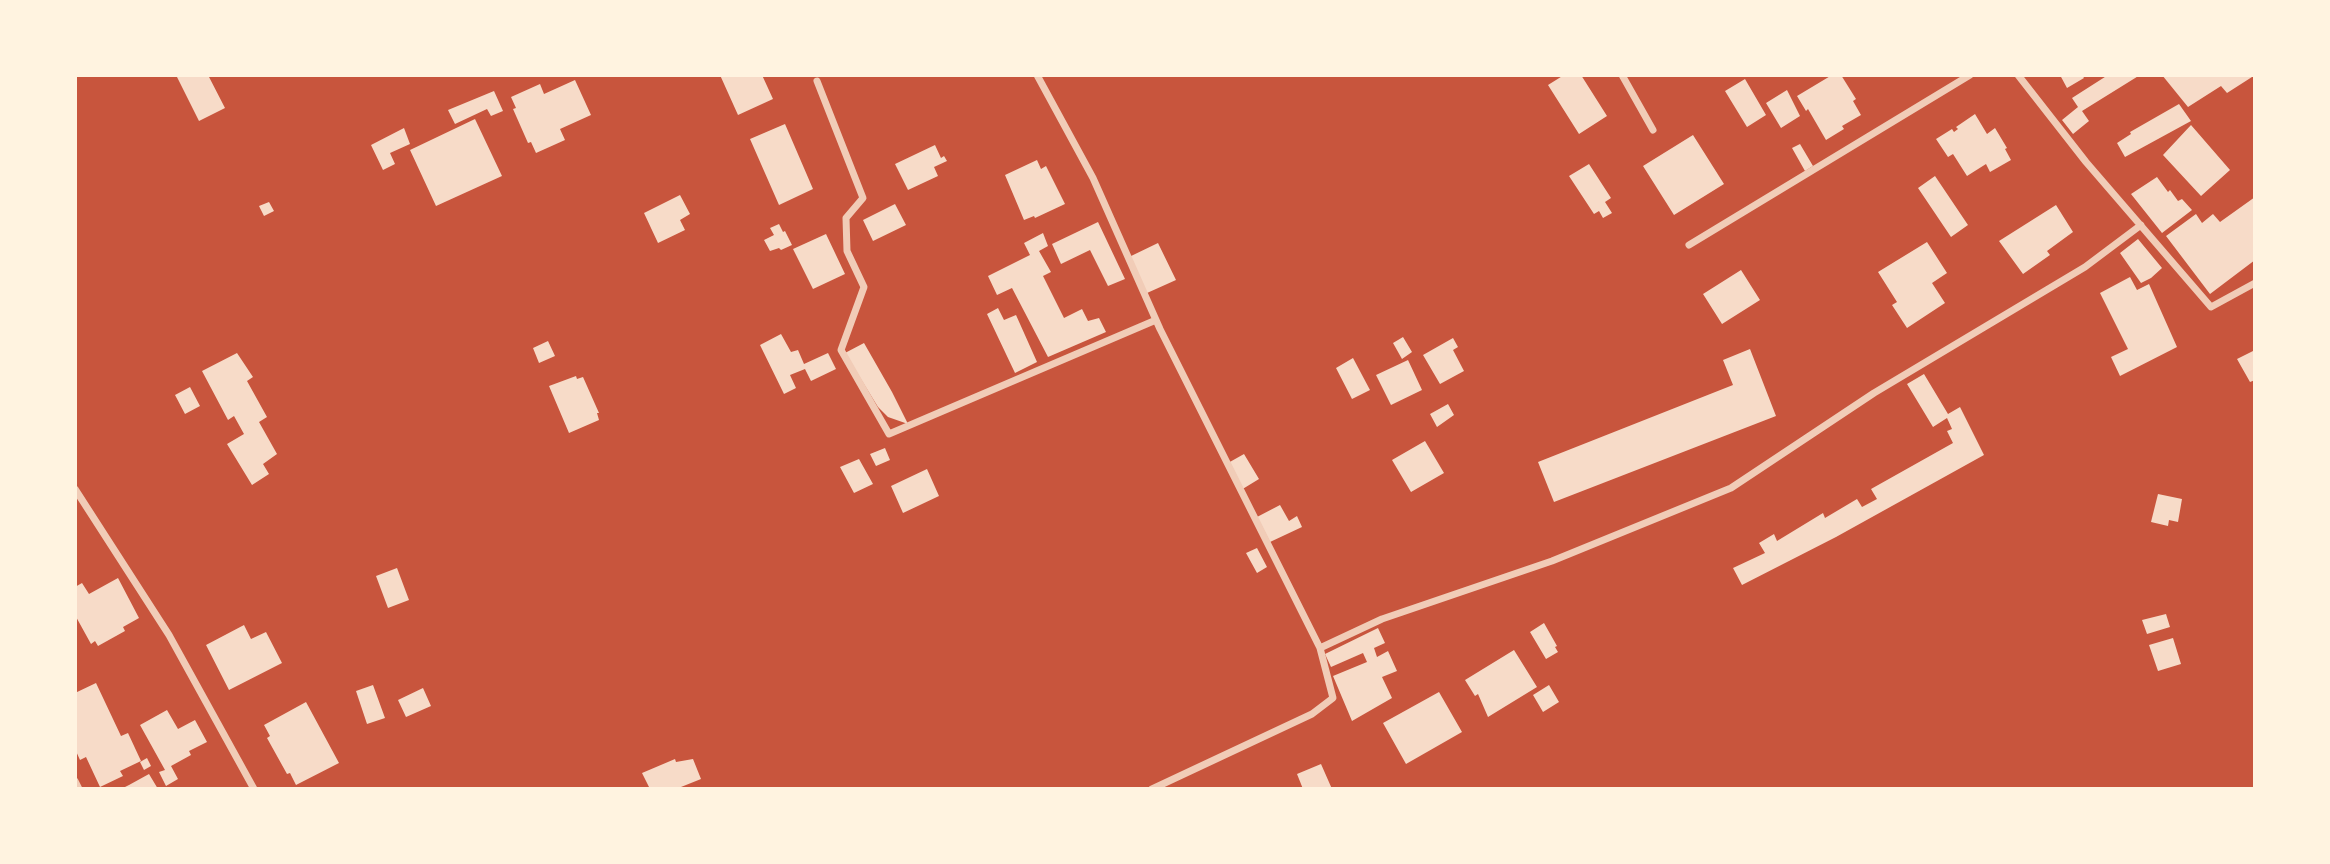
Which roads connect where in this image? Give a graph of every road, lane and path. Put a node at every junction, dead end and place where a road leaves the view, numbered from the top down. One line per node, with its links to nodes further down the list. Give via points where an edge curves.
1 (1037, 75): 10 (street, via 1093,178)
2 (1622, 75): 6 (street)
3 (1970, 75): 8 (street)
4 (2018, 75): 7 (street)
5 (817, 81): 10 (street, via 863,198 846,218 847,251 864,287 841,350 889,434)
6 (1653, 130)
7 (2141, 225): 9 (street, via 2211,307); 12 (street, via 2085,267 1874,393 1731,488 1552,561 1382,619)
8 (1689, 245)
9 (2255, 283)
10 (1156, 320): 12 (street)
11 (75, 489): 15 (street, via 169,635)
12 (1320, 648): 16 (street, via 1333,698 1312,714)
13 (75, 781): 14 (street)
14 (79, 789)
15 (254, 789)
16 (1152, 789)

